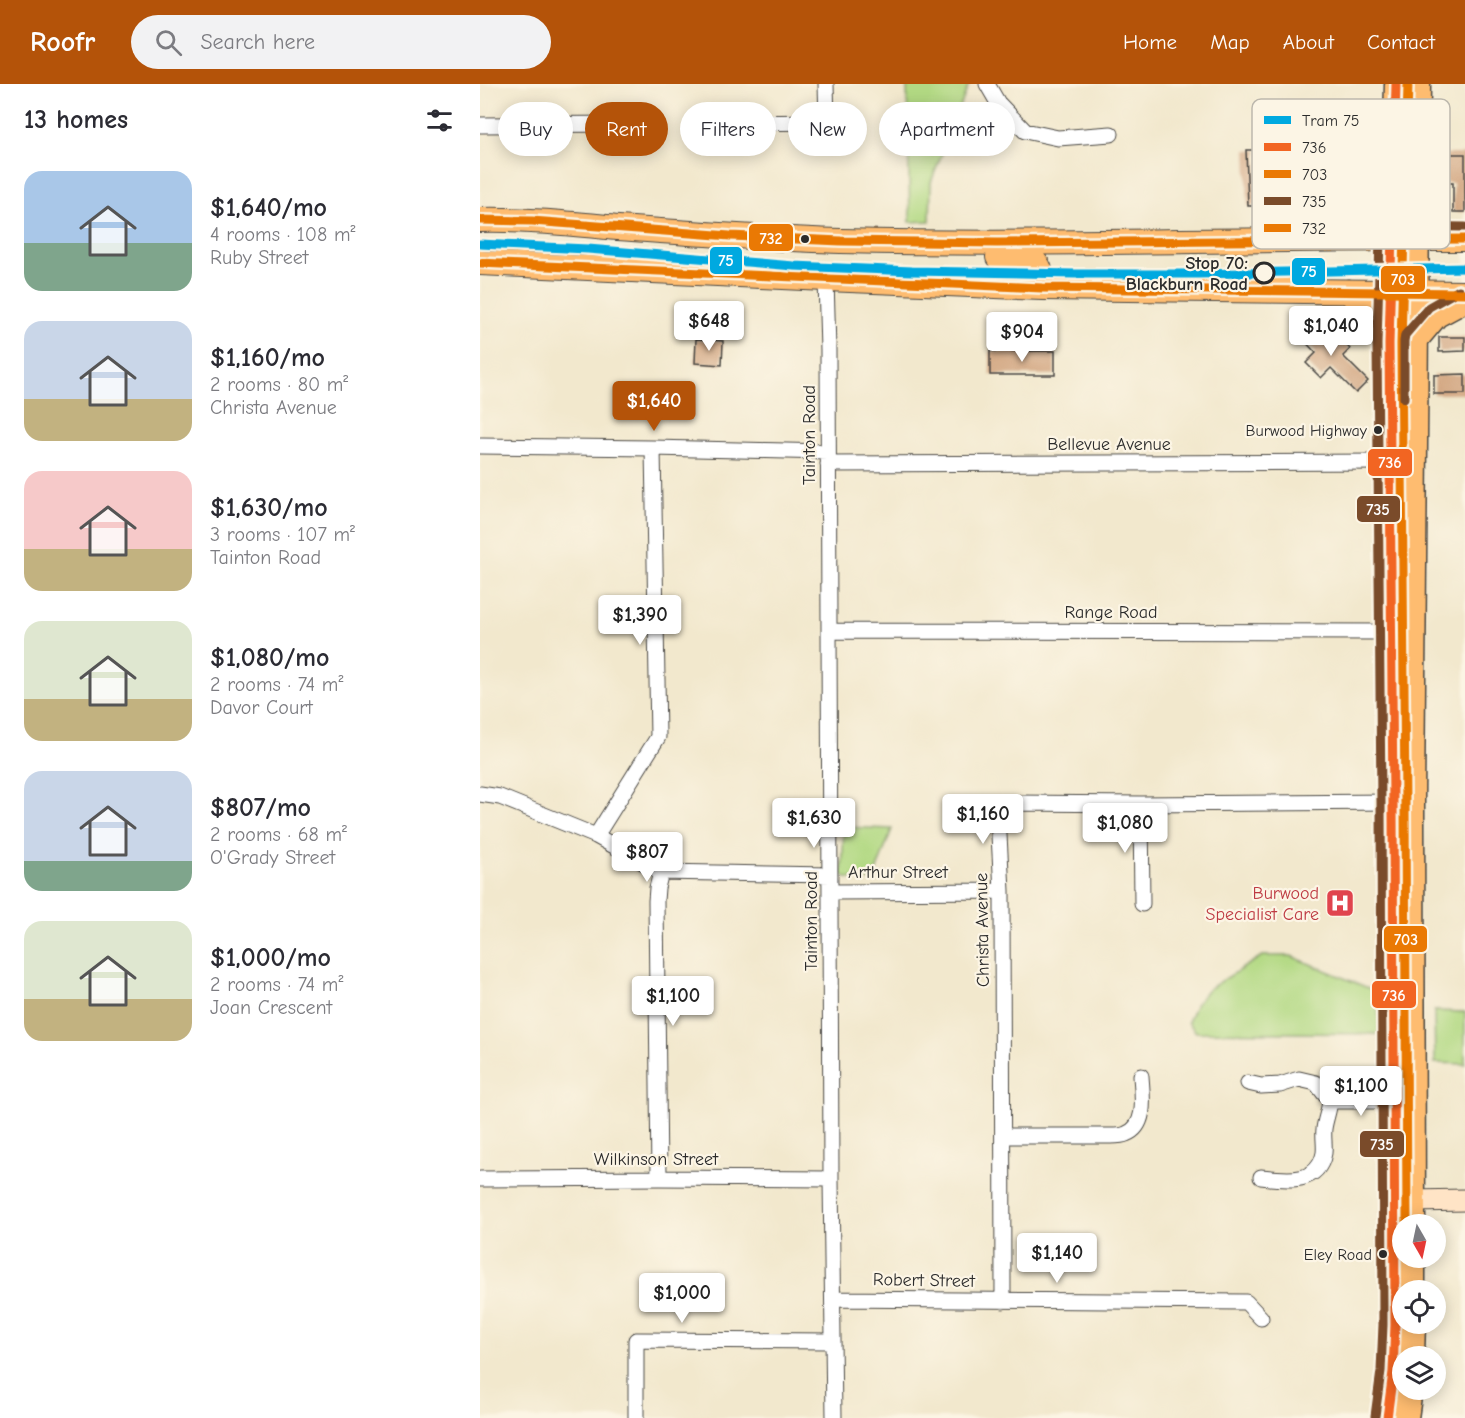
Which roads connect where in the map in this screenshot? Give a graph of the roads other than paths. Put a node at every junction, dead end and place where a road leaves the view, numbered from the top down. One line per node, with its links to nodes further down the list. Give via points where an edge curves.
1 (826, 84): 5 (street, via 827,122)
2 (987, 84): 8 (street, via 998,103 1025,131 1058,138)
3 (1396, 84): 4 (main road)
4 (1396, 99)
5 (776, 122)
6 (585, 124): 7 (street)
7 (480, 125)
8 (1111, 134)
9 (480, 220): 11 (highway, via 791,239)
10 (1252, 240): 11 (highway)
11 (938, 242): 16 (highway, via 978,256 1032,260 1041,271)
12 (1392, 249): 18 (main road)
13 (1418, 249): 19 (main road)
14 (480, 262): 15 (highway)
15 (826, 279): 16 (highway); 26 (street, Tainton Road)
16 (1042, 288): 17 (highway)
17 (1348, 291): 18 (highway); 23 (main road)
18 (1390, 292): 19 (highway); 23 (main road)
19 (1416, 292): 20 (highway); 22 (main road)
20 (1465, 293)
21 (1465, 301): 22 (main road, via 1437,316)
22 (1416, 341): 31 (main road)
23 (1389, 344): 27 (main road)
24 (480, 446): 25 (street, Bellevue Avenue)
25 (653, 448): 26 (street, Bellevue Avenue); 33 (street, via 658,737)
26 (828, 458): 27 (street, Bellevue Avenue); 28 (street, Tainton Road)
27 (1390, 462): 29 (main road)
28 (830, 631): 29 (street, Range Road); 35 (street, Tainton Road)
29 (1392, 632): 31 (main road)
30 (480, 794): 33 (street, via 500,797)
31 (1403, 802): 32 (street, Christa Avenue); 42 (main road); 49 (main road)
32 (1141, 804): 36 (street, Christa Avenue, via 1015,803 1002,807 998,816); 38 (street)
33 (596, 836): 34 (street)
34 (661, 872): 35 (street); 45 (street, via 656,901)
35 (830, 875): 37 (street, Tainton Road)
36 (1002, 891): 37 (street, Arthur Street); 43 (street, Christa Avenue)
37 (831, 892): 47 (street, Tainton Road)
38 (1142, 904)
39 (1141, 1076): 43 (street, via 1142,1113 1134,1129 1125,1135)
40 (1248, 1083): 41 (street, via 1280,1085 1299,1079 1316,1083)
41 (1330, 1101): 42 (street); 44 (street, via 1323,1153 1317,1168 1304,1178)
42 (1394, 1101): 49 (main road)
43 (1003, 1136): 52 (street, Christa Avenue)
44 (1261, 1177)
45 (659, 1178): 46 (street, Wilkinson Street); 47 (street, Wilkinson Street)
46 (480, 1179)
47 (831, 1179): 51 (street, Tainton Road)
48 (1465, 1200): 49 (main road)
49 (1404, 1201): 50 (main road); 58 (main road)
50 (1410, 1214)
51 (833, 1299): 52 (street, Robert Street); 54 (street, Tainton Road)
52 (1003, 1300): 53 (street, Robert Street, via 1245,1302)
53 (1261, 1318)
54 (832, 1341): 56 (street, via 636,1340); 57 (street, Tainton Road)
55 (1409, 1400): 59 (main road)
56 (636, 1418)
57 (834, 1418)
58 (1387, 1418)
59 (1407, 1418)

